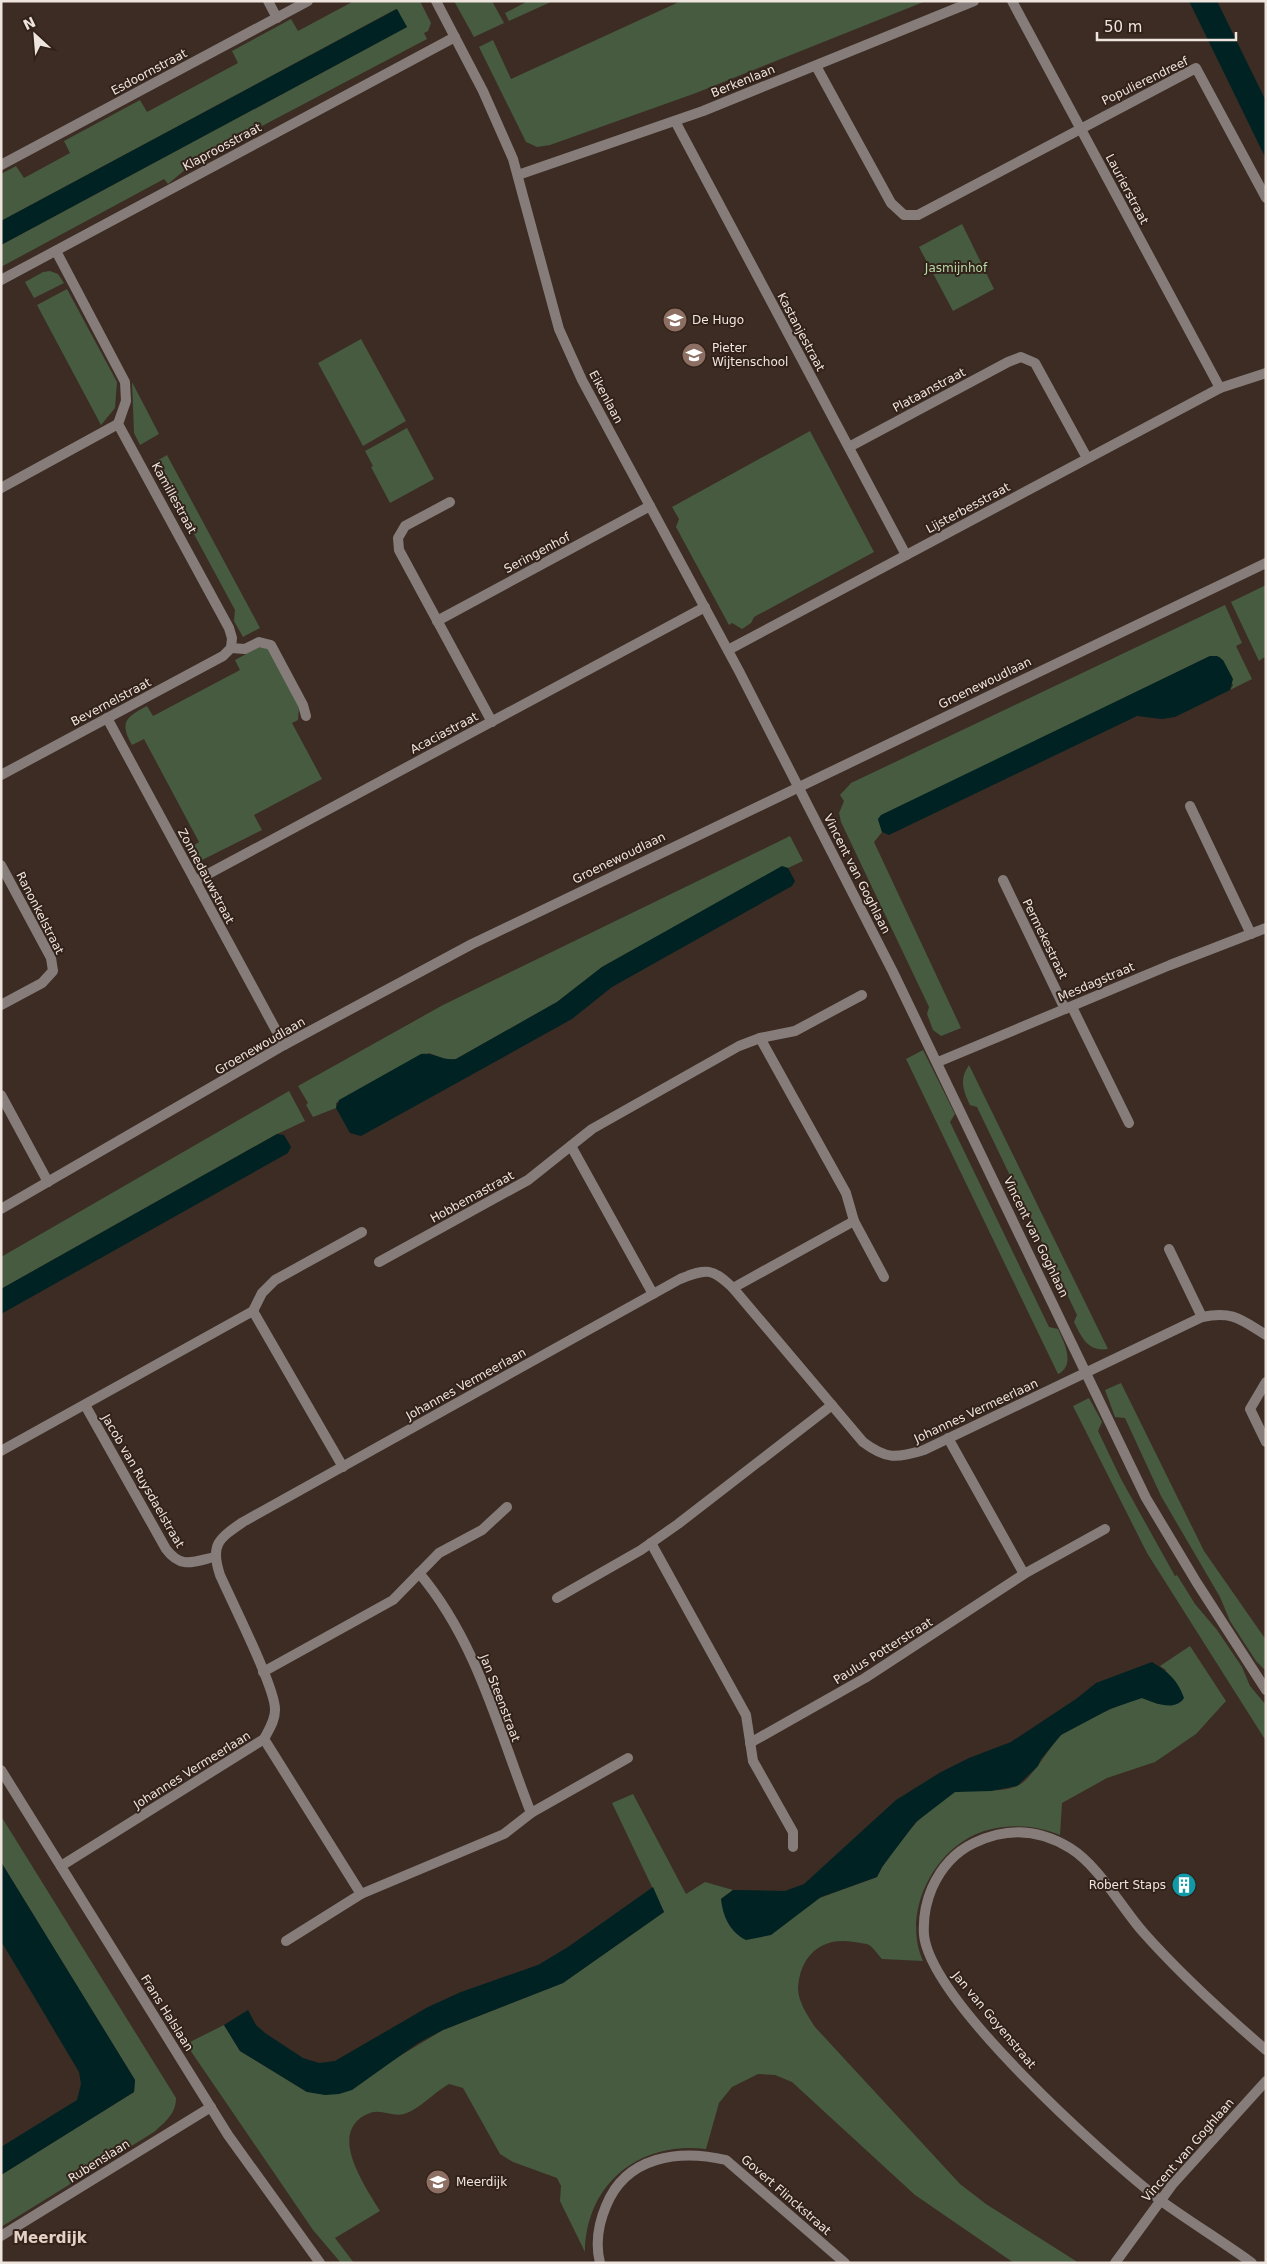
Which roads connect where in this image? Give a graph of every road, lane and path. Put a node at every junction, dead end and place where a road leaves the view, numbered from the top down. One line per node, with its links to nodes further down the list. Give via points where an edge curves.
1 (268, 1): 6 (street)
2 (308, 1): 6 (street, Esdoornstraat)
3 (436, 1): 7 (street, Eikenlaan)
4 (974, 1): 8 (street, Berkenlaan)
5 (1012, 1): 10 (street, Laurierstraat)
6 (278, 18): 11 (street, Esdoornstraat)
7 (455, 37): 12 (street, Eikenlaan, via 483,91); 14 (street, Klaproosstraat)
8 (816, 66): 9 (street, Berkenlaan); 10 (street, via 891,203 904,215 918,215)
9 (675, 121): 12 (street, Berkenlaan); 19 (street, Kastanjestraat)
10 (1080, 128): 13 (street, Populierendreef, via 1196,68); 17 (street, Laurierstraat)
11 (1, 165)
12 (518, 175): 23 (street, Eikenlaan, via 559,329 582,380)
13 (1266, 198)
14 (56, 251): 15 (street, Klaproosstraat); 18 (street, via 125,382 126,401)
15 (1, 280)
16 (1266, 373): 17 (street)
17 (1220, 388): 20 (street, Lijsterbesstraat)
18 (118, 424): 21 (street); 28 (street, Kamillestraat, via 229,628)
19 (849, 448): 20 (street, Plataanstraat, via 1021,357 1035,363); 24 (street, Kastanjestraat)
20 (1087, 458): 24 (street, Lijsterbesstraat)
21 (1, 488)
22 (450, 502): 27 (street, via 405,526 398,538 399,550)
23 (650, 506): 26 (street, Eikenlaan); 27 (street, Seringenhof)
24 (906, 555): 29 (street, Lijsterbesstraat)
25 (1266, 562): 34 (street, Groenewoudlaan)
26 (704, 607): 29 (street, Eikenlaan); 32 (street, Acaciastraat)
27 (437, 621): 32 (street)
28 (231, 648): 30 (street, via 245,649 259,642 271,645); 31 (street, Bevernelstraat, via 222,656)
29 (728, 650): 34 (street, Eikenlaan)
30 (306, 716)
31 (107, 718): 33 (street, Bevernelstraat); 38 (street, Zonnedauwstraat)
32 (492, 722): 38 (street, Acaciastraat)
33 (1, 774)
34 (799, 786): 45 (street, Groenewoudlaan, via 412,975); 46 (street, Vincent van Goghlaan)
35 (1190, 806): 40 (street)
36 (1, 865): 42 (street, Ranonkelstraat, via 51,958 53,971 42,983)
37 (1003, 880): 43 (street, Permekestraat)
38 (195, 881): 45 (street, Zonnedauwstraat)
39 (1266, 928): 40 (street, Mesdagstraat)
40 (1251, 934): 43 (street, Mesdagstraat)
41 (862, 995): 44 (street, Hobbemastraat, via 795,1031)
42 (1, 1004)
43 (1068, 1008): 46 (street, Mesdagstraat); 48 (street, Permekestraat)
44 (760, 1038): 49 (street, Hobbemastraat, via 739,1046 592,1129); 52 (street, via 846,1194)
45 (284, 1046): 50 (street, Groenewoudlaan)
46 (938, 1062): 62 (street, Vincent van Goghlaan)
47 (1, 1096): 50 (street)
48 (1129, 1123)
49 (571, 1146): 55 (street, Hobbemastraat, via 528,1180); 58 (street)
50 (48, 1182): 51 (street, Groenewoudlaan)
51 (1, 1209)
52 (854, 1221): 56 (street); 57 (street)
53 (362, 1232): 59 (street, via 275,1280 262,1293)
54 (1169, 1249): 60 (street)
55 (379, 1262)
56 (884, 1277)
57 (733, 1288): 58 (street, Johannes Vermeerlaan, via 718,1274 702,1270); 65 (street, Johannes Vermeerlaan)
58 (653, 1294): 69 (street, Johannes Vermeerlaan)
59 (253, 1311): 64 (street); 69 (street)
60 (1202, 1317): 61 (street, via 1221,1313 1237,1318); 62 (street)
61 (1266, 1335)
62 (1087, 1373): 66 (street, Johannes Vermeerlaan); 78 (street, Vincent van Goghlaan, via 1146,1498)
63 (1266, 1382): 67 (street, via 1250,1409)
64 (85, 1405): 68 (street); 73 (street, Jacob van Ruysdaelstraat, via 174,1559 187,1563)
65 (832, 1405): 66 (street, Johannes Vermeerlaan, via 863,1442 878,1453 899,1458); 72 (street)
66 (948, 1438): 75 (street)
67 (1266, 1442)
68 (1, 1451)
69 (343, 1467): 73 (street, Johannes Vermeerlaan, via 220,1537)
70 (507, 1508): 74 (street, via 482,1530 440,1553)
71 (1105, 1529): 75 (street, Paulus Potterstraat)
72 (651, 1543): 76 (street); 80 (street, via 746,1715)
73 (214, 1557): 77 (street, Johannes Vermeerlaan)
74 (419, 1573): 77 (street, via 393,1600); 83 (street, Jan Steenstraat, via 434,1590 478,1669)
75 (1024, 1574): 80 (street, Paulus Potterstraat, via 866,1678)
76 (557, 1598)
77 (263, 1672): 79 (street, Johannes Vermeerlaan, via 276,1708 274,1722)
78 (1266, 1690)
79 (264, 1739): 85 (street, Johannes Vermeerlaan); 86 (street)
80 (750, 1743): 84 (street, via 753,1760 793,1832)
81 (628, 1758): 83 (street)
82 (1, 1770): 85 (street, Frans Halslaan)
83 (530, 1813): 86 (street, via 504,1834)
84 (793, 1847)
85 (61, 1866): 90 (street, Frans Halslaan)
86 (361, 1894): 87 (street)
87 (286, 1941)
88 (1266, 2050): 91 (street, Jan van Goyenstraat, via 1183,1975 1142,1931 1089,1865 1074,1850 1056,1840 1026,1831 989,1836 962,1849 939,1874 927,1901 924,1936 945,1984 999,2049 1048,2100)
89 (1266, 2081): 91 (street, Vincent van Goghlaan)
90 (211, 2107): 92 (street, Rubenslaan); 93 (street, Frans Halslaan, via 262,2185)
91 (1161, 2200): 96 (street, Vincent van Goghlaan); 97 (street, Jan van Goyenstraat)
92 (1, 2236)
93 (320, 2263)
94 (600, 2263): 95 (street, Govert Flinckstraat, via 597,2250 599,2224 610,2197 624,2177 648,2161 674,2155 696,2155 726,2160)
95 (844, 2263)
96 (1116, 2263)
97 (1252, 2263)

